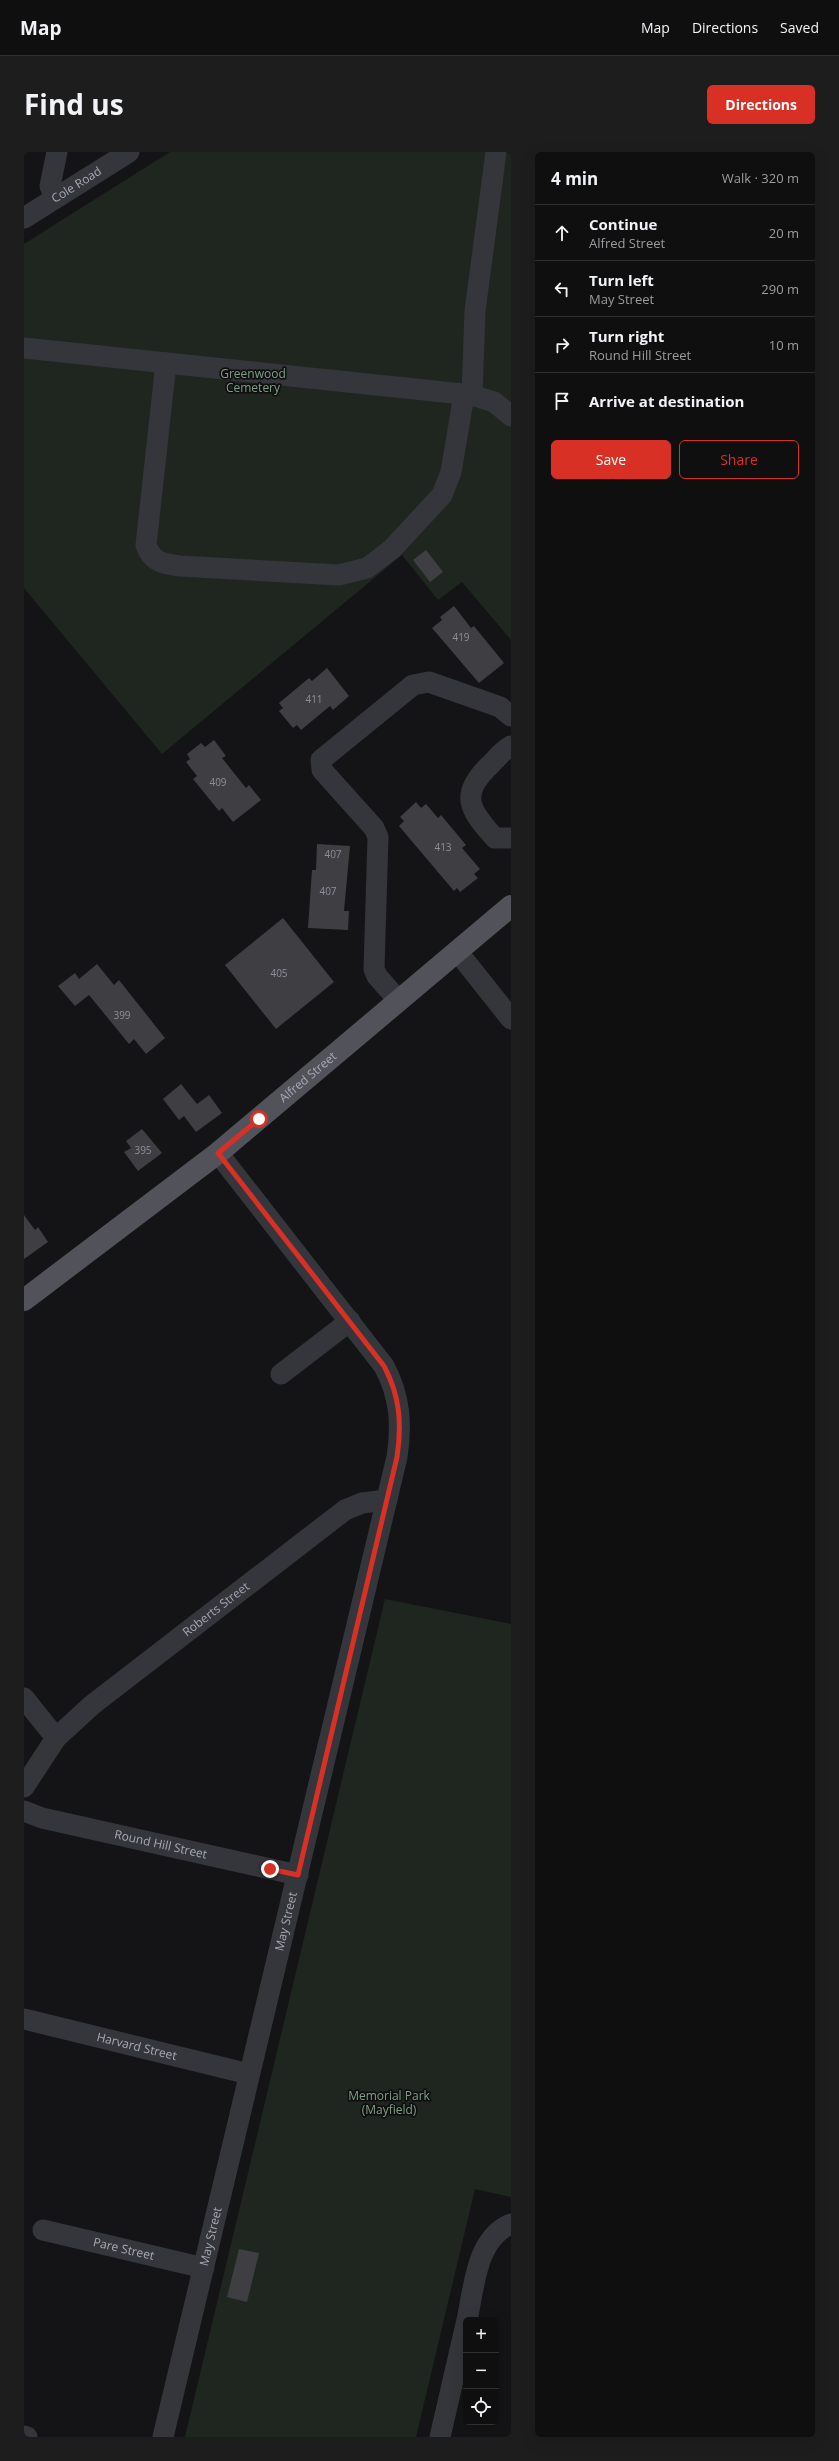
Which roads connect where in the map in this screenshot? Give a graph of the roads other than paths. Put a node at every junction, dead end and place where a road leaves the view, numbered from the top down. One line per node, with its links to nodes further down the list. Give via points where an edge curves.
1 (57, 152): 4 (street, via 50,186)
2 (129, 152): 4 (street, Cole Road)
3 (496, 152): 8 (street, via 475,311)
4 (55, 198): 5 (street, Cole Road)
5 (24, 218)
6 (24, 348): 7 (street)
7 (166, 363): 8 (street); 8 (street, via 146,544 150,556 158,562 180,566 340,575 358,572 371,565 392,549 442,495 451,472)
8 (468, 395): 9 (street, via 494,402)
9 (511, 416)
10 (511, 716): 15 (street, via 500,708 429,682 421,682 413,685 321,760 322,770 374,828 378,837 374,969)
11 (511, 746): 12 (street, via 480,774 470,800 475,815 495,838)
12 (511, 838)
13 (511, 906): 14 (main road, Alfred Street)
14 (457, 952): 15 (main road, Alfred Street); 16 (street)
15 (398, 1000): 17 (main road, Alfred Street)
16 (511, 1020)
17 (218, 1153): 18 (main road, Alfred Street); 19 (street, May Street)
18 (24, 1300)
19 (350, 1321): 20 (street); 21 (street, May Street, via 384,1366 398,1401 400,1440)
20 (280, 1374)
21 (386, 1500): 23 (street, Roberts Street, via 362,1503 345,1510 92,1705); 26 (street, May Street)
22 (24, 1698): 23 (street)
23 (56, 1738): 24 (street, Roberts Street)
24 (24, 1787)
25 (24, 1812): 26 (street, Round Hill Street)
26 (298, 1875): 28 (street, May Street)
27 (24, 2019): 28 (street, Harvard Street)
28 (249, 2074): 31 (street, May Street)
29 (507, 2226): 32 (street, via 491,2238 481,2260)
30 (43, 2230): 31 (street, Pare Street)
31 (204, 2268): 36 (street, May Street)
32 (468, 2317)
33 (463, 2337): 37 (street)
34 (24, 2436): 35 (street)
35 (27, 2437)
36 (163, 2437)
37 (440, 2437)

